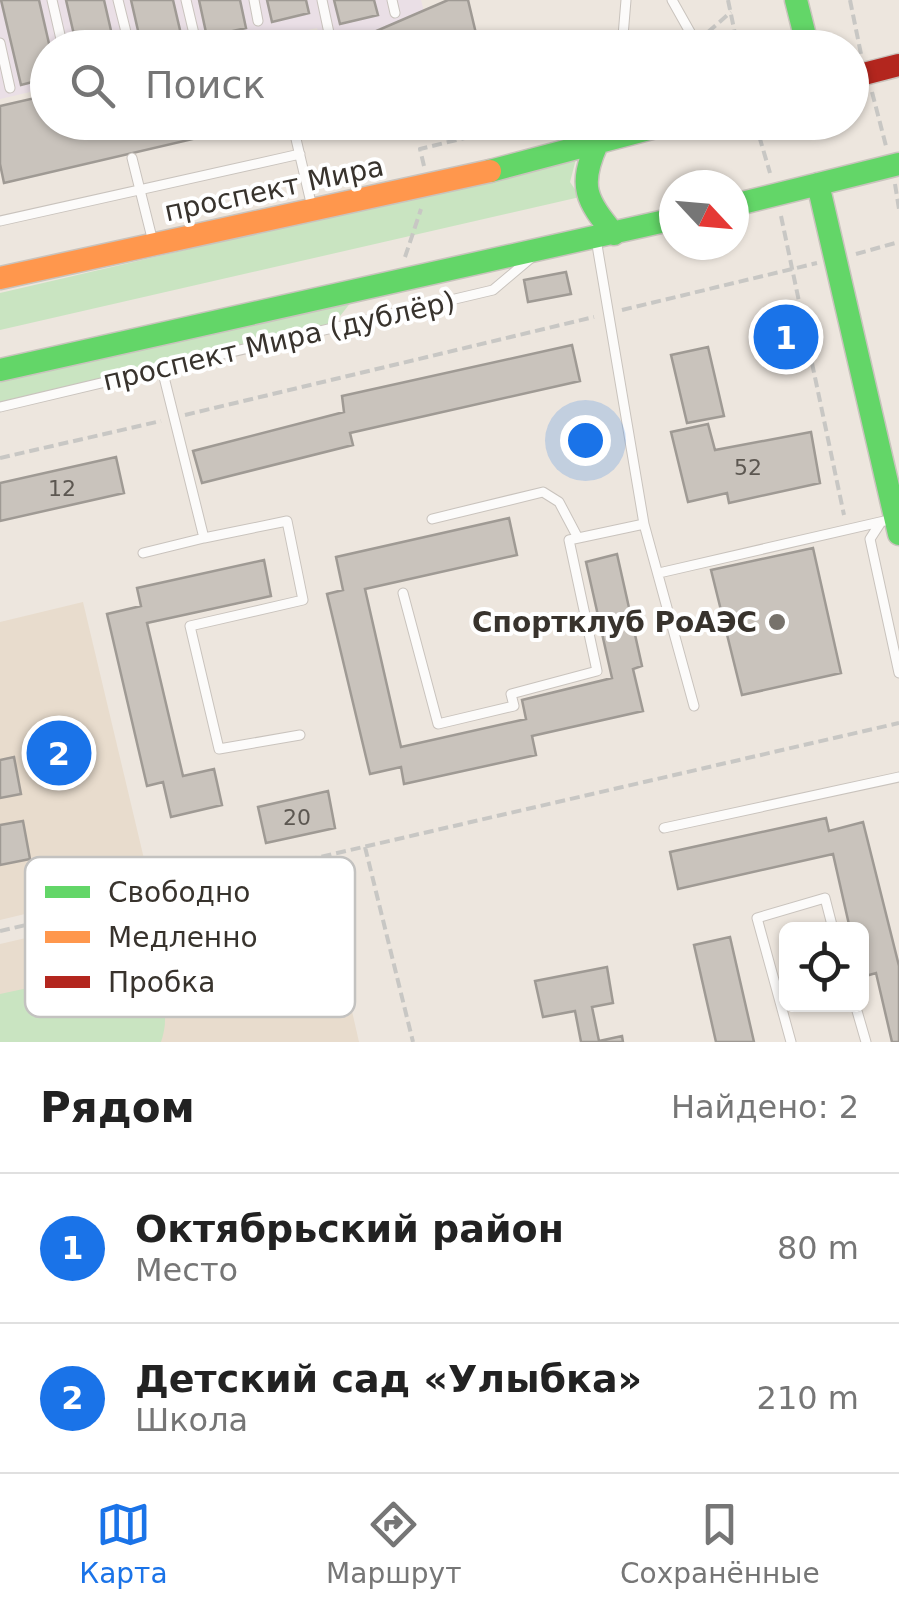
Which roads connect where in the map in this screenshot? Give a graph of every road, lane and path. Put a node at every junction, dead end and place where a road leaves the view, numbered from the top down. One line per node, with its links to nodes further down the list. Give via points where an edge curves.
1 (52, 0): 16 (lane)
2 (118, 0): 17 (lane)
3 (186, 0): 18 (lane)
4 (254, 0): 15 (lane)
5 (322, 0): 19 (lane)
6 (392, 0): 14 (lane)
7 (626, 0): 20 (lane)
8 (672, 0): 21 (lane)
9 (728, 0): 13 (path)
10 (788, 0): 24 (main road)
11 (796, 0): 25 (main road)
12 (850, 0): 26 (path)
13 (731, 12): 22 (path); 23 (path)
14 (395, 13)
15 (258, 21)
16 (58, 30)
17 (126, 30)
18 (193, 30)
19 (328, 30)
20 (624, 30)
21 (689, 30)
22 (713, 30)
23 (734, 30)
24 (796, 30)
25 (804, 30)
26 (854, 30)
27 (0, 43): 30 (lane)
28 (899, 64): 29 (main road)
29 (869, 72)
30 (10, 88)
31 (869, 100): 38 (path)
32 (296, 140): 36 (lane)
33 (592, 140): 44 (main road, проспект Мира, via 445,183)
34 (605, 140): 47 (main road, via 585,167 586,200)
35 (760, 140): 41 (path)
36 (300, 154): 40 (lane); 44 (lane)
37 (132, 158): 40 (lane)
38 (895, 165): 39 (main road); 43 (path)
39 (821, 184): 41 (main road); 51 (main road)
40 (142, 189): 45 (lane); 49 (lane)
41 (776, 194): 42 (main road); 52 (path)
42 (749, 201)
43 (899, 209)
44 (313, 211): 49 (main road, проспект Мира)
45 (0, 221)
46 (659, 223): 47 (main road)
47 (605, 236): 50 (main road); 54 (lane)
48 (899, 242): 51 (path)
49 (154, 246): 53 (main road, проспект Мира)
50 (544, 247): 55 (lane, проспект Мира (дублёр), via 493,290); 56 (main road)
51 (839, 258): 52 (path); 61 (main road)
52 (792, 270): 54 (path); 63 (path)
53 (0, 278)
54 (608, 314): 58 (path); 62 (lane)
55 (162, 369): 57 (lane, проспект Мира (дублёр)); 58 (lane)
56 (0, 370)
57 (0, 407)
58 (174, 418): 59 (path); 64 (lane)
59 (0, 458)
60 (432, 519): 65 (lane, via 543,492 559,502)
61 (894, 522): 63 (lane); 69 (lane, via 870,539)
62 (644, 524): 65 (lane); 67 (lane)
63 (847, 530): 67 (lane)
64 (204, 538): 66 (lane); 72 (lane, via 288,521 303,600 190,626 220,749)
65 (578, 538): 68 (lane, via 568,540 597,671 511,694 514,706 438,724)
66 (144, 553)
67 (659, 574): 70 (lane)
68 (403, 593)
69 (899, 674)
70 (694, 706)
71 (899, 723): 75 (path)
72 (300, 735)
73 (899, 777): 74 (lane)
74 (664, 828)
75 (365, 847): 76 (path); 83 (path)
76 (322, 857)
77 (832, 922): 80 (lane, via 824,898 757,918)
78 (25, 925): 79 (path)
79 (0, 931)
80 (779, 998)
81 (783, 1012): 84 (lane)
82 (857, 1012): 85 (lane)
83 (413, 1042)
84 (791, 1042)
85 (866, 1042)

